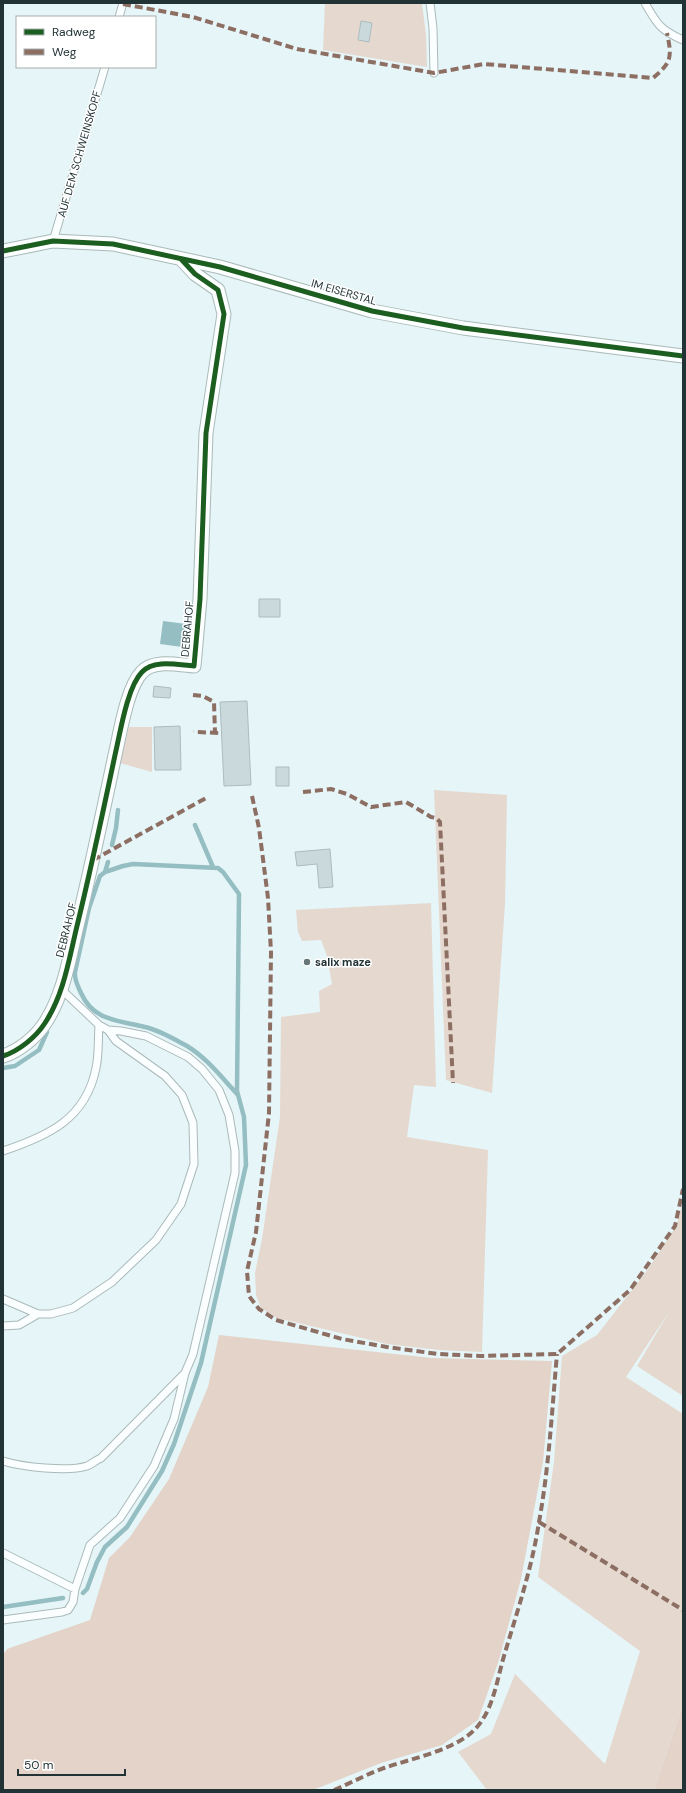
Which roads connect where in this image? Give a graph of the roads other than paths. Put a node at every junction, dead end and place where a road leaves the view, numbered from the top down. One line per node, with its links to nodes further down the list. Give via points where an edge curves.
1 (123, 3): 4 (lane)
2 (430, 3): 7 (lane, via 434,28)
3 (644, 3): 5 (lane, via 658,25 667,33)
4 (119, 16)
5 (683, 40)
6 (105, 68): 8 (lane, AUF DEM SCHWEINSKOPF)
7 (434, 73)
8 (54, 241): 9 (street, IM EISERSTAL); 10 (street, IM EISERSTAL, via 113,244)
9 (3, 250)
10 (181, 259): 11 (street, IM EISERSTAL, via 220,267 372,311 463,328); 12 (street, DEBRAHOF, via 195,274 218,290 224,314 206,433 200,599 194,666 153,665 142,671 136,680 123,718 94,860)
11 (683, 356)
12 (62, 990): 13 (lane); 15 (street, DEBRAHOF, via 45,1024 27,1043)
13 (99, 1025): 14 (lane); 16 (lane, via 97,1067 90,1091 79,1108 65,1123 40,1138)
14 (108, 1030): 18 (lane, via 116,1041 165,1076 182,1095 193,1123 194,1164 181,1204 150,1246 112,1282 73,1308 51,1314); 20 (lane, via 146,1036 188,1057 219,1090 229,1114 236,1152 235,1173 193,1354)
15 (3, 1056)
16 (3, 1151)
17 (3, 1299): 18 (lane)
18 (38, 1314): 19 (lane, via 20,1325)
19 (3, 1326)
20 (185, 1373): 21 (lane, via 101,1458 87,1466 29,1467); 23 (lane, via 174,1419 154,1466 120,1518 90,1545)
21 (3, 1461)
22 (3, 1553): 23 (lane)
23 (75, 1589): 24 (lane, via 73,1602 68,1610)
24 (3, 1620)

